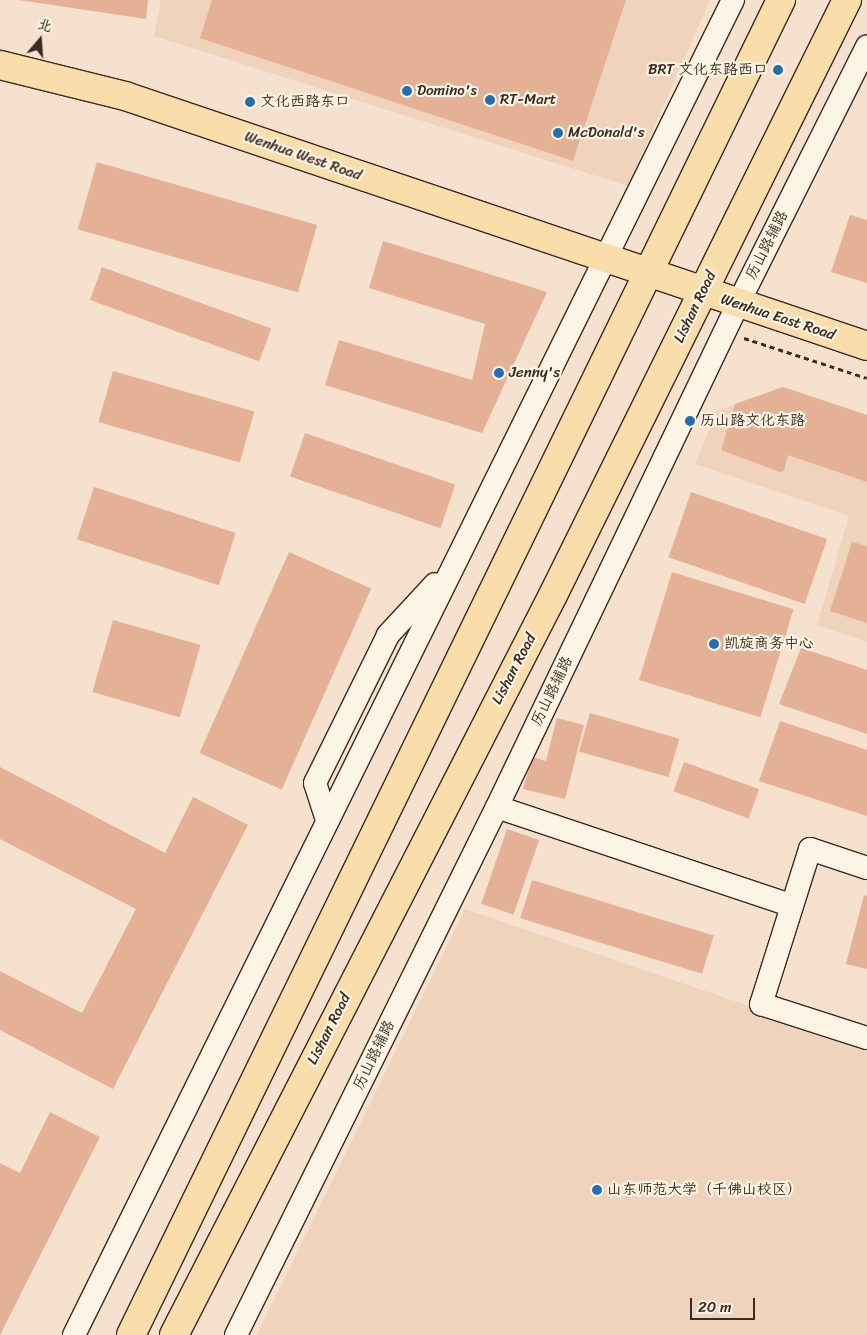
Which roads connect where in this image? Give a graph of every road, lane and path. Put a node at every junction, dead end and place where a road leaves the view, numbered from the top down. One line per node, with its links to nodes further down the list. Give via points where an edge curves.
1 (732, 0): 6 (street)
2 (781, 0): 7 (main road)
3 (847, 0): 8 (main road, Lishan Road)
4 (867, 46): 9 (street, 历山路辅路)
5 (0, 65): 6 (main road, Wenhua West Road, via 125,96)
6 (604, 257): 7 (main road, Wenhua East Road); 17 (street)
7 (651, 271): 8 (main road, Wenhua East Road); 18 (main road)
8 (703, 292): 9 (main road, Wenhua East Road); 19 (main road, Lishan Road, via 553,595)
9 (738, 304): 10 (street, 历山路辅路); 11 (main road, Wenhua East Road)
10 (724, 332): 12 (path); 13 (street, 历山路辅路)
11 (867, 346)
12 (867, 378)
13 (496, 807): 15 (street); 20 (street, 历山路辅路)
14 (867, 868): 15 (street, via 810,849)
15 (790, 905): 16 (street, via 761,1004)
16 (867, 1038)
17 (74, 1335)
18 (131, 1335)
19 (174, 1335)
20 (236, 1335)

